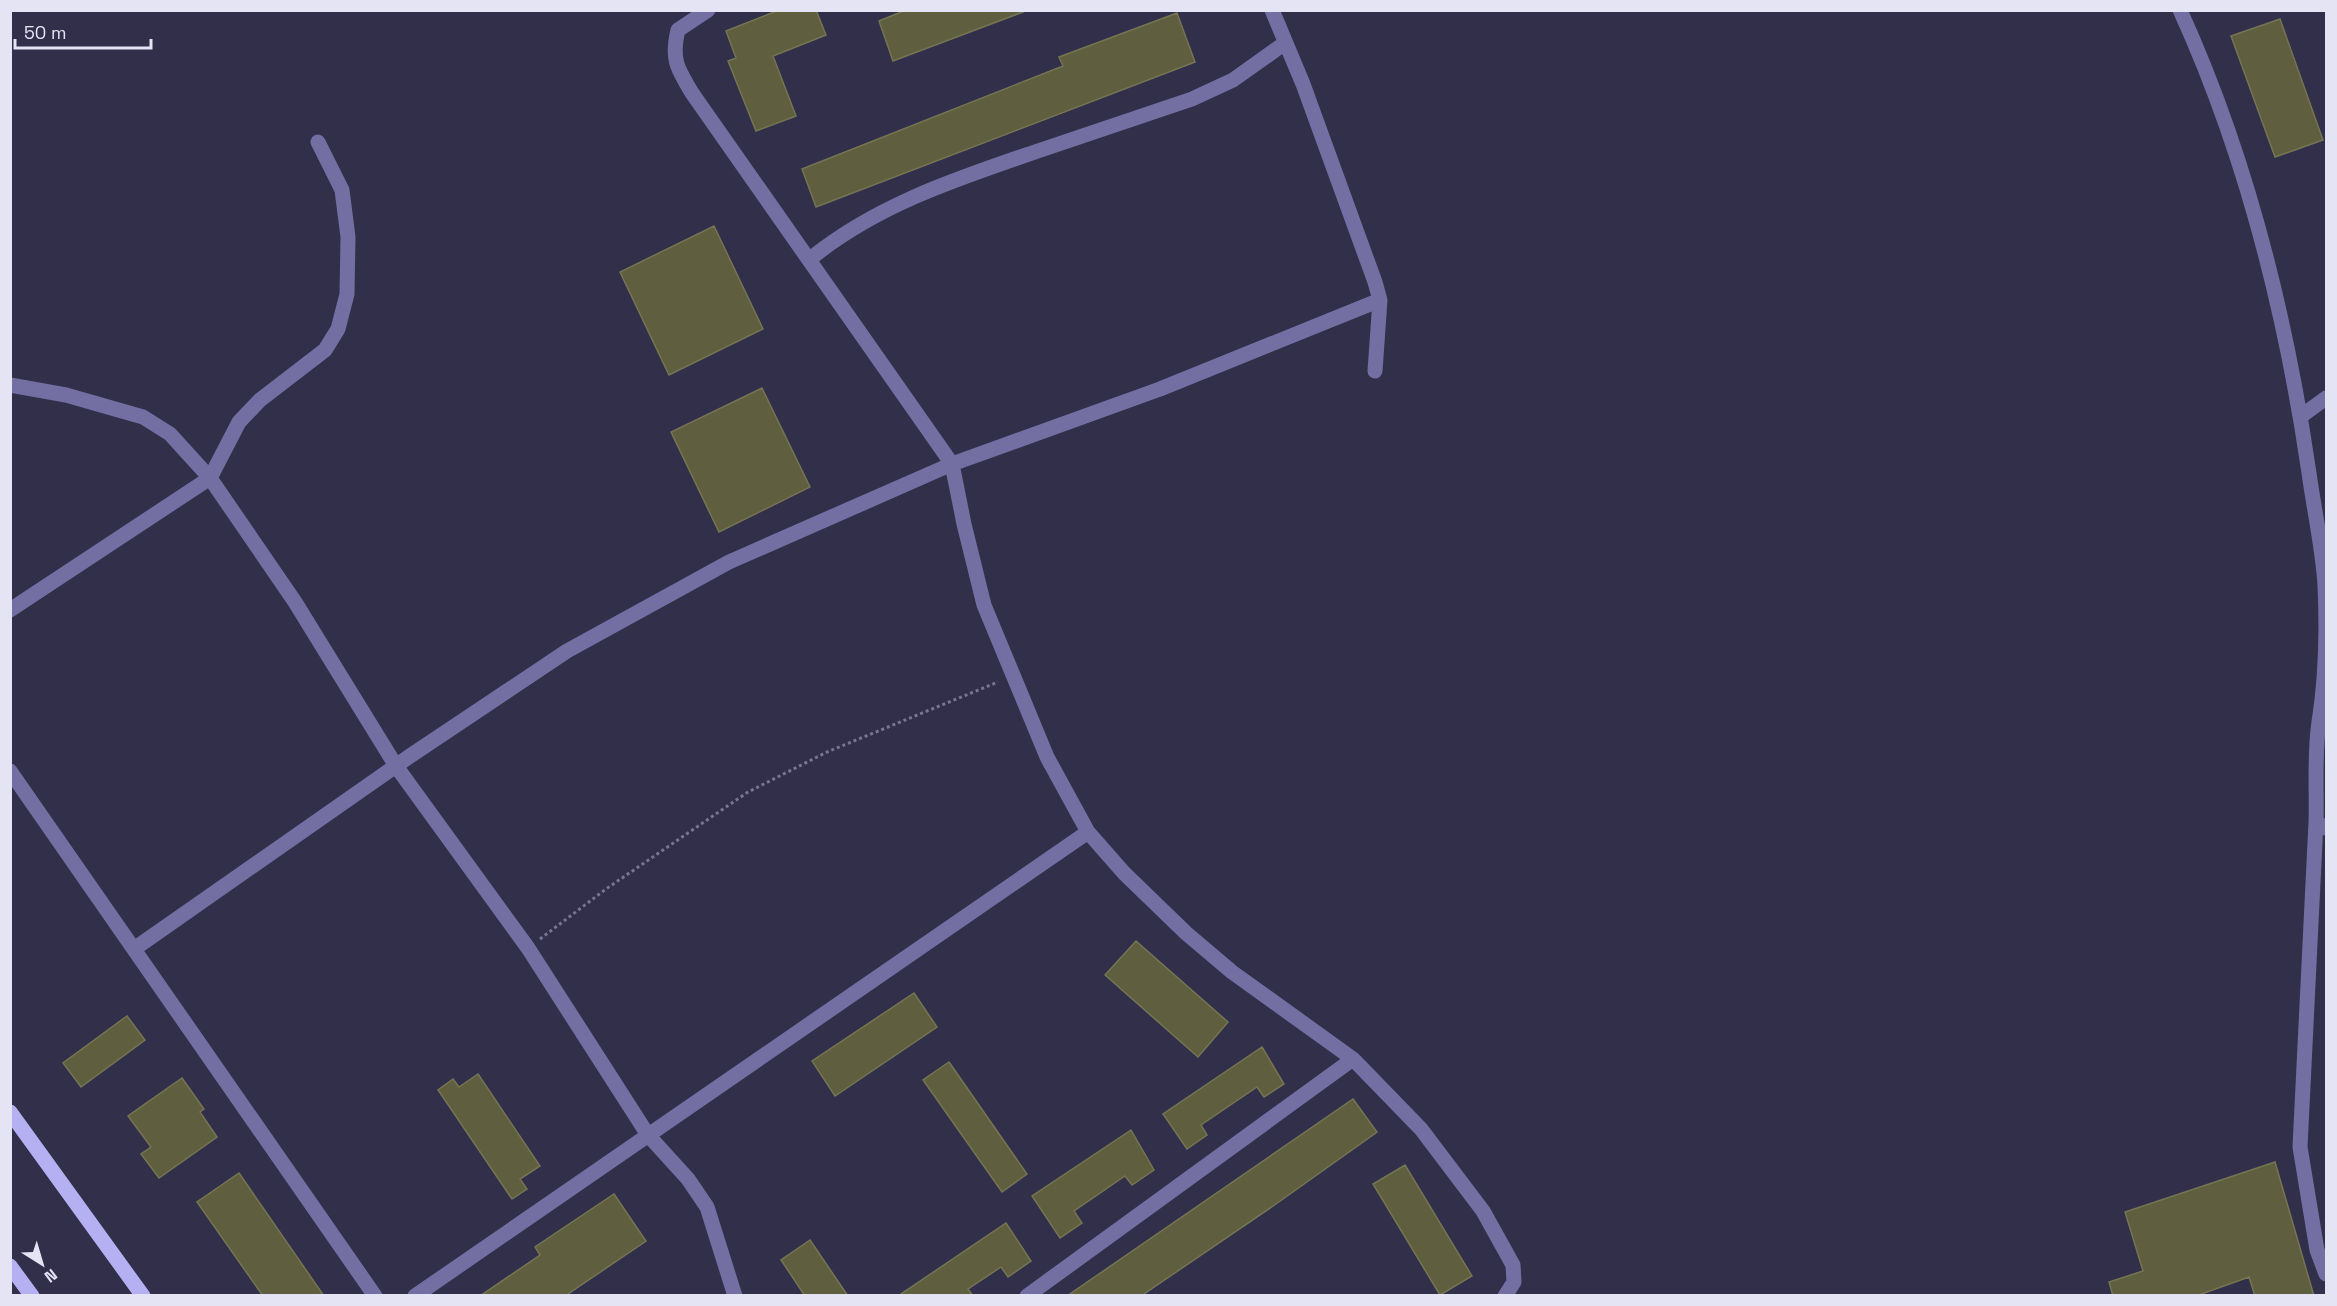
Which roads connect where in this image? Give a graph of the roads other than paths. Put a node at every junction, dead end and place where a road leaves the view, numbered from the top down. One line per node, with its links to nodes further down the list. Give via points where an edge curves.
1 (708, 10): 6 (street, via 678,30 673,50 677,69)
2 (1272, 10): 4 (street)
3 (2180, 10): 11 (street, via 2205,63 2259,230)
4 (1285, 42): 6 (street, via 1233,80 1192,99 920,194 871,216); 7 (street)
5 (318, 142): 13 (street, via 342,190 348,237 347,294 338,329 326,350 260,400 239,422)
6 (810, 259): 12 (street)
7 (1380, 300): 8 (street); 12 (street, via 1160,389)
8 (1375, 371)
9 (10, 385): 13 (street, via 66,395 143,417 170,434)
10 (2326, 398): 11 (street)
11 (2300, 417): 15 (street, via 2325,585)
12 (952, 464): 16 (street, via 719,568 567,651); 19 (street, via 984,605 1047,757)
13 (210, 478): 14 (street); 16 (street, via 295,602)
14 (10, 610)
15 (2325, 702): 18 (street, via 2319,722)
16 (396, 766): 20 (street); 23 (street, via 528,948)
17 (10, 771): 20 (street)
18 (2321, 825): 25 (street, via 2300,1147 2317,1250)
19 (1088, 832): 21 (street, via 1125,873 1209,952); 23 (street)
20 (134, 949): 28 (street)
21 (1353, 1059): 31 (street); 32 (street, via 1421,1129 1483,1211 1513,1265 1514,1282)
22 (10, 1112): 27 (main road)
23 (648, 1135): 29 (street); 30 (street, via 688,1179 707,1207)
24 (10, 1266): 26 (main road)
25 (2326, 1274)
26 (32, 1296)
27 (143, 1296)
28 (375, 1296)
29 (415, 1296)
30 (735, 1296)
31 (1027, 1296)
32 (1505, 1296)

